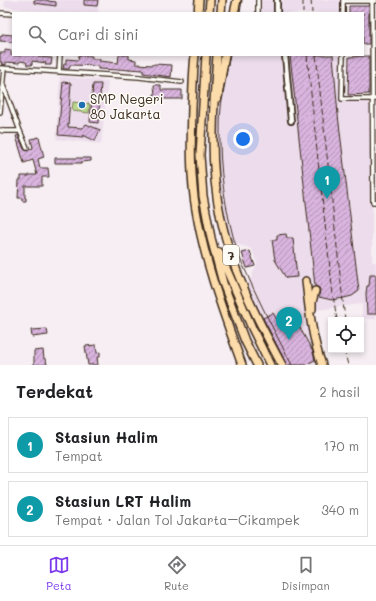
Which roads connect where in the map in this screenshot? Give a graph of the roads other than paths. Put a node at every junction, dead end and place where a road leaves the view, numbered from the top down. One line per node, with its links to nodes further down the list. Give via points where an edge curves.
1 (200, 0): 9 (highway)
2 (210, 0): 10 (highway)
3 (222, 0): 11 (highway)
4 (237, 0): 12 (highway)
5 (258, 0): 13 (street)
6 (276, 0): 14 (street)
7 (343, 0): 8 (street); 15 (street)
8 (374, 1): 29 (street)
9 (198, 12)
10 (209, 12)
11 (221, 12)
12 (234, 12)
13 (258, 12)
14 (275, 12)
15 (343, 12)
16 (0, 13): 17 (street)
17 (12, 14)
18 (60, 56): 26 (street)
19 (195, 56): 40 (highway, via 191,154 195,209 214,284)
20 (206, 56): 37 (highway, 7, via 200,155 203,196)
21 (217, 56): 34 (highway, 7)
22 (225, 56): 34 (highway)
23 (285, 56): 31 (street)
24 (343, 56): 29 (street, via 342,99)
25 (2, 68): 26 (street); 28 (street)
26 (59, 72): 27 (street)
27 (182, 82)
28 (3, 85): 30 (street); 33 (street)
29 (374, 99): 36 (street)
30 (0, 112)
31 (291, 121)
32 (0, 130): 33 (street)
33 (20, 131): 35 (street)
34 (213, 136): 43 (highway, 7, via 216,190 226,241 245,291)
35 (27, 148)
36 (374, 202)
37 (210, 230): 41 (highway, 7, via 223,283); 42 (highway, 7)
38 (306, 281): 44 (highway, via 309,311)
39 (315, 291): 45 (highway, via 312,310)
40 (242, 365)
41 (257, 365)
42 (270, 365)
43 (282, 365)
44 (322, 365)
45 (327, 365)

